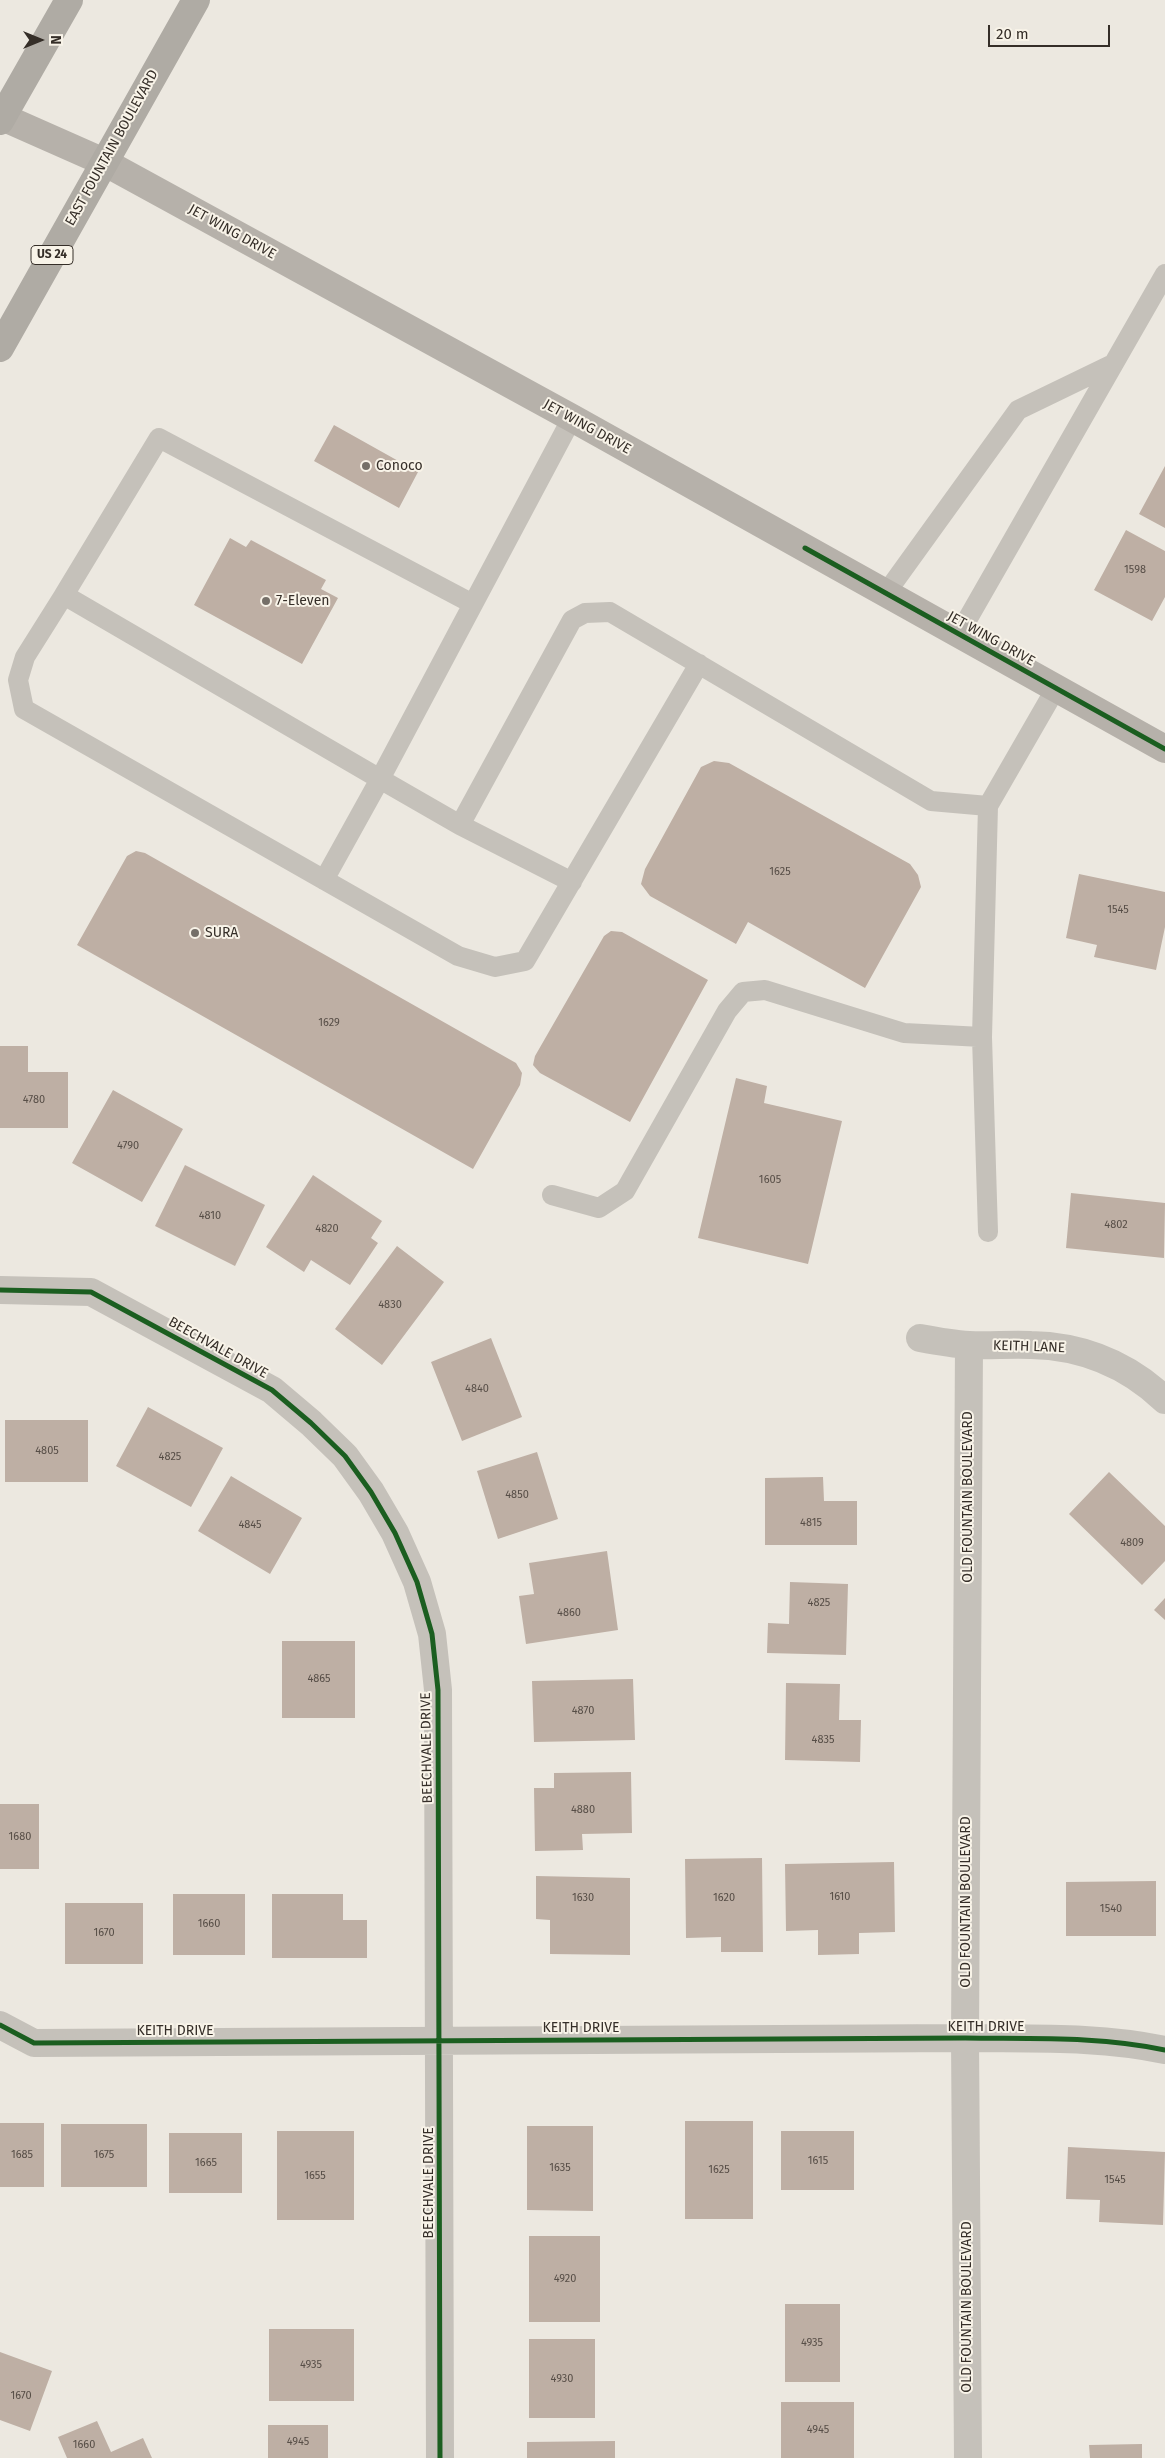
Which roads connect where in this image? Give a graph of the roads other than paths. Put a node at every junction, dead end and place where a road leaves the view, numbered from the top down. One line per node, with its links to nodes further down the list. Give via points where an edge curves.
1 (69, 0): 3 (highway)
2 (196, 0): 4 (highway, EAST FOUNTAIN BOULEVARD / US 24)
3 (1, 116): 4 (main road, JET WING DRIVE)
4 (104, 162): 6 (highway, EAST FOUNTAIN BOULEVARD / US 24); 8 (main road, JET WING DRIVE)
5 (1165, 274): 7 (lane)
6 (0, 348)
7 (1113, 364): 9 (lane, via 1018,410); 12 (lane)
8 (572, 418): 9 (main road, JET WING DRIVE); 11 (lane)
9 (886, 593): 12 (main road, JET WING DRIVE)
10 (64, 595): 11 (lane, via 159,438); 16 (lane); 19 (lane, via 25,657 18,680 24,709)
11 (473, 604): 16 (lane)
12 (959, 634): 14 (main road, JET WING DRIVE)
13 (699, 664): 17 (lane, via 931,801); 18 (lane, via 610,612 585,613 572,620); 20 (lane)
14 (1056, 688): 15 (main road, JET WING DRIVE); 17 (lane)
15 (1165, 749)
16 (380, 779): 18 (lane); 19 (lane)
17 (988, 806): 21 (lane)
18 (460, 824): 20 (lane)
19 (324, 880): 20 (lane, via 458,956 495,967 525,961)
20 (572, 882)
21 (982, 1037): 22 (lane, via 904,1033 765,990 743,992 727,1010 625,1191 599,1208); 23 (lane)
22 (552, 1196)
23 (988, 1232)
24 (0, 1290): 30 (street, BEECHVALE DRIVE, via 91,1292 272,1390 345,1456 372,1492 417,1582 432,1634 438,1690)
25 (920, 1338): 26 (street, KEITH LANE)
26 (969, 1345): 27 (street, KEITH LANE, via 1068,1347 1099,1356 1129,1371); 29 (street, OLD FOUNTAIN BOULEVARD)
27 (1165, 1400)
28 (0, 2025): 30 (street, KEITH DRIVE, via 34,2043)
29 (965, 2038): 30 (street, KEITH DRIVE); 31 (street, KEITH DRIVE, via 1084,2039); 33 (street, OLD FOUNTAIN BOULEVARD)
30 (440, 2040): 32 (street, BEECHVALE DRIVE)
31 (1165, 2050)
32 (440, 2458)
33 (968, 2458)

